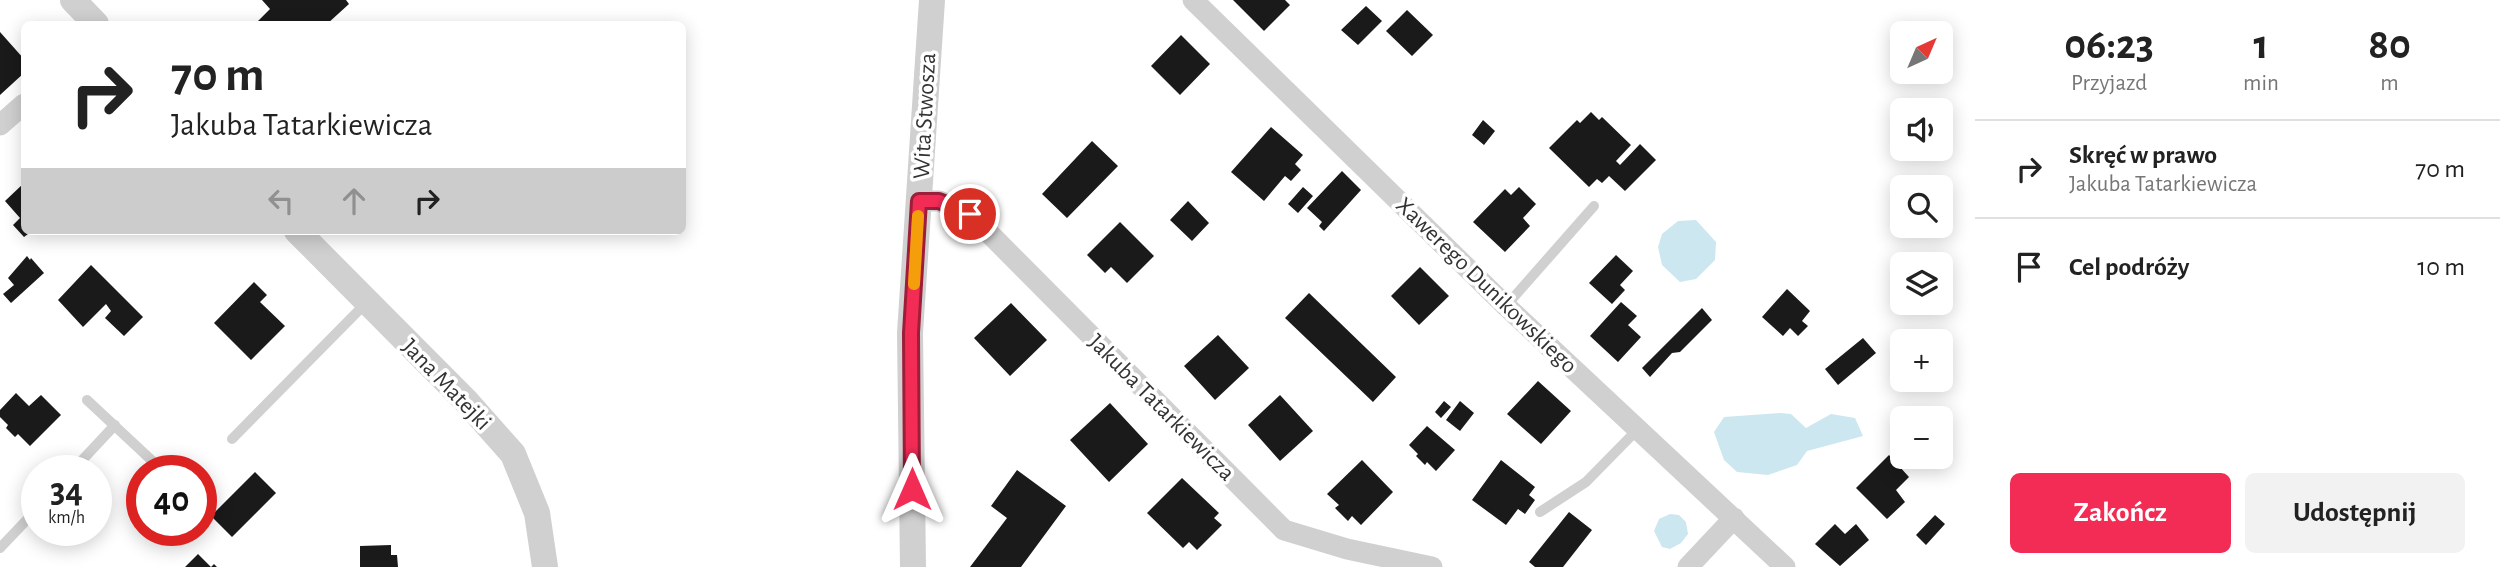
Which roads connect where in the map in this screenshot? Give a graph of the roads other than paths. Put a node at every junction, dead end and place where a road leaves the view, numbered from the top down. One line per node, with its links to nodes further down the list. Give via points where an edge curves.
1 (73, 0): 4 (street)
2 (932, 0): 7 (street, Wita Stwosza)
3 (1193, 0): 11 (street, Xawerego Dunikowskiego)
4 (93, 21)
5 (21, 107): 6 (street)
6 (0, 125)
7 (919, 201): 23 (street, Wita Stwosza, via 911,333); 24 (street, Jakuba Tatarkiewicza, via 939,201 970,214 1284,530)
8 (1594, 206): 11 (lane)
9 (302, 235): 10 (street, Jana Matejki)
10 (367, 302): 15 (lane); 22 (street, Jana Matejki, via 513,454 537,513)
11 (1506, 306): 14 (street, Xawerego Dunikowskiego)
12 (86, 400): 13 (lane)
13 (114, 425): 16 (lane); 17 (lane)
14 (1638, 429): 18 (lane, via 1586,482); 19 (street, Xawerego Dunikowskiego)
15 (232, 439)
16 (87, 455)
17 (146, 455)
18 (1540, 512)
19 (1734, 518): 25 (street); 26 (street, Xawerego Dunikowskiego)
20 (21, 526): 21 (lane)
21 (0, 548)
22 (545, 567)
23 (913, 567)
24 (1432, 567)
25 (1688, 567)
26 (1785, 567)

